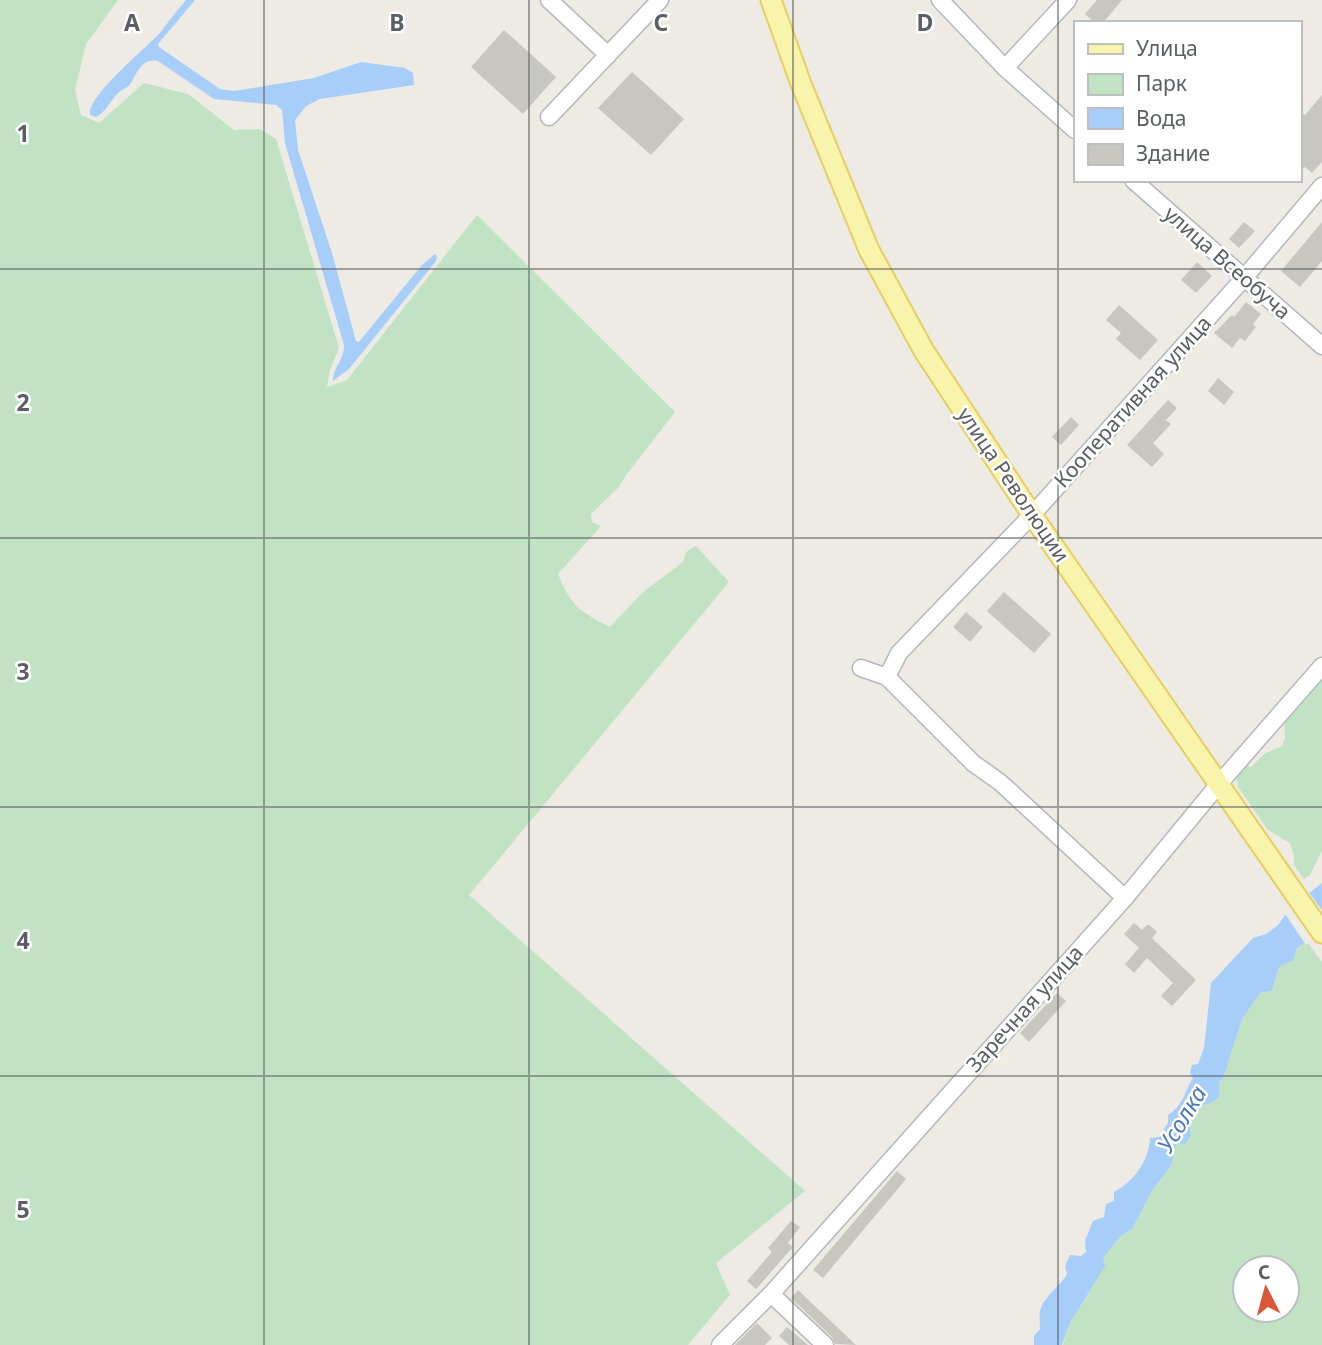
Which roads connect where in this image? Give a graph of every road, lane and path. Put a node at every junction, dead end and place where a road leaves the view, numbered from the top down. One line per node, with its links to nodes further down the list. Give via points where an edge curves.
1 (549, 0): 6 (street)
2 (660, 0): 6 (street)
3 (771, 0): 14 (main road, улица Революции, via 869,250 924,351)
4 (940, 0): 7 (street)
5 (1068, 0): 7 (street)
6 (608, 55): 8 (street)
7 (1005, 68): 9 (street)
8 (549, 117)
9 (1074, 129)
10 (1135, 182): 12 (street, улица Всеобуча)
11 (1322, 186): 12 (street, Кооперативная улица)
12 (1244, 278): 13 (street, улица Всеобуча); 14 (street, Кооперативная улица)
13 (1322, 346)
14 (1032, 515): 17 (street, Кооперативная улица, via 899,653); 18 (main road, улица Революции)
15 (1322, 666): 18 (street, Заречная улица)
16 (861, 668): 17 (street)
17 (887, 677): 19 (street, via 973,763 1001,783)
18 (1218, 785): 19 (street, Заречная улица); 20 (main road, улица Революции)
19 (1125, 898): 21 (street, Заречная улица)
20 (1322, 933)
21 (771, 1294): 22 (street, Заречная улица); 23 (street)
22 (720, 1345)
23 (825, 1345)

